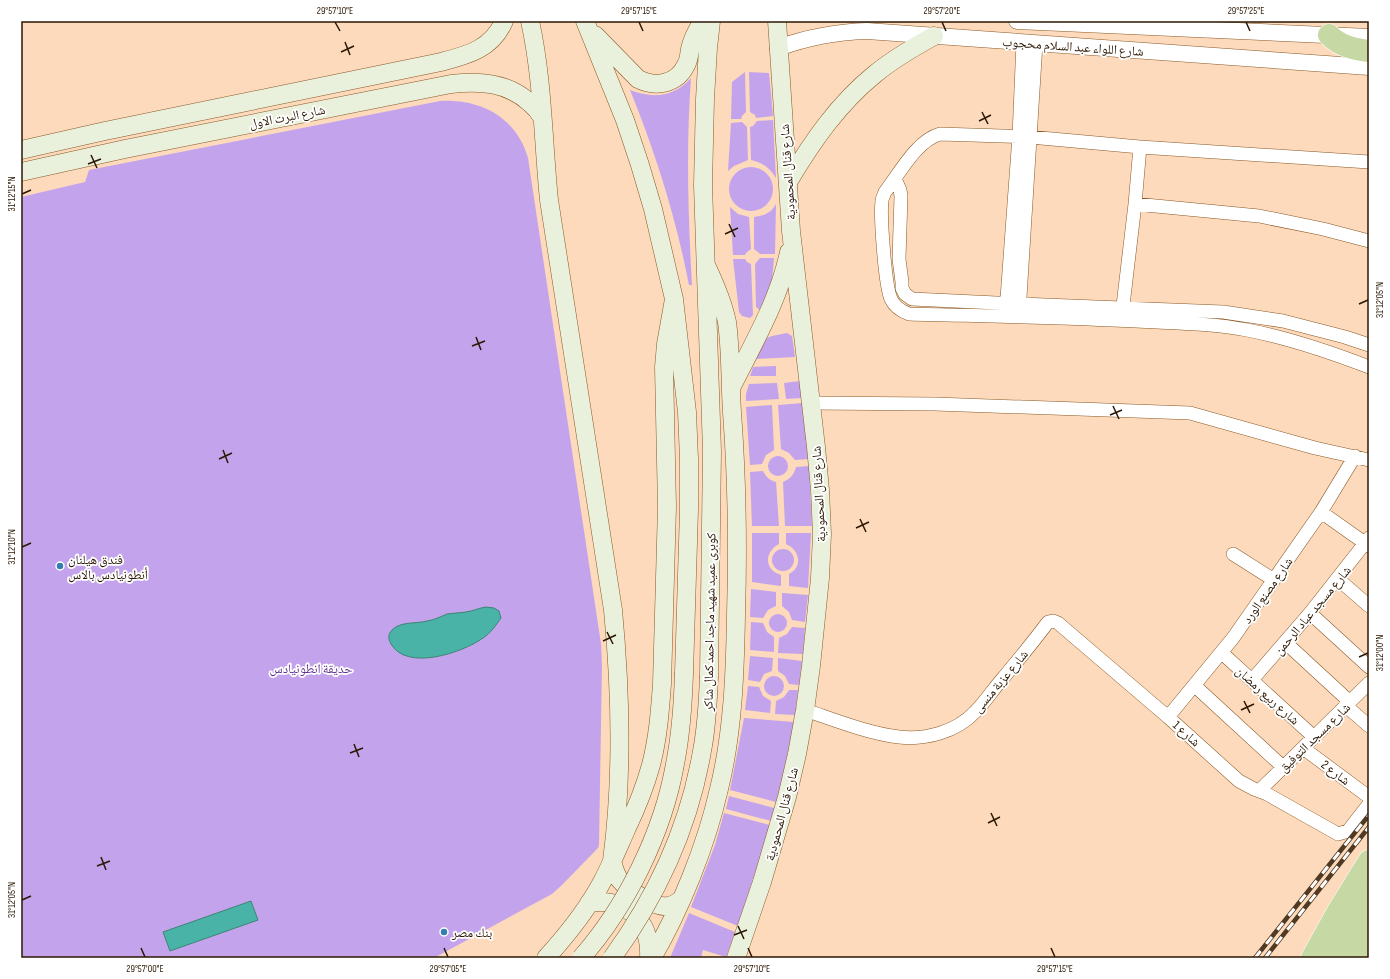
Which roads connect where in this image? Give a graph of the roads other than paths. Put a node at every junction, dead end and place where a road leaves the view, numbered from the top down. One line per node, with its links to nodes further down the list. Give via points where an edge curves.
1 (504, 21): 15 (main road, شارع البرت الاول, via 494,38 479,50 462,57)
2 (530, 21): 16 (main road, via 542,100)
3 (703, 21): 7 (main road, via 692,39 689,57 683,70 673,80 659,84 644,82 632,75)
4 (711, 21): 28 (main road, كوبرى عميد شهيد ماجد احمد كمال شاكر, via 703,142)
5 (777, 21): 12 (main road, شارع قنال المحمودية)
6 (1017, 21): 8 (street, شارع اللواء عبد السلام محجوب)
7 (586, 24): 30 (main road, via 640,164 663,247)
8 (1329, 35): 10 (street, شارع اللواء عبد السلام محجوب); 13 (highway, via 1345,46)
9 (934, 36): 11 (street, شارع اللواء عبد السلام محجوب); 12 (street, شارع اللواء عبد السلام محجوب, via 849,32 813,37); 24 (main road, via 876,72 849,97 826,125)
10 (1369, 37)
11 (1029, 42): 14 (street, شارع اللواء عبد السلام محجوب); 18 (street)
12 (778, 48): 24 (main road, شارع قنال المحمودية)
13 (1369, 51)
14 (1369, 67)
15 (186, 114): 17 (main road); 20 (main road, شارع البرت الاول)
16 (542, 117): 17 (main road, شارع البرت الاول, via 531,103 499,84 467,82); 65 (main road, via 549,200 613,610 620,717 618,803)
17 (190, 135): 22 (main road, شارع البرت الاول)
18 (1024, 137): 19 (street); 23 (street, via 950,134 932,136 918,147); 31 (street)
19 (1140, 147): 21 (street); 25 (street)
20 (21, 150)
21 (1369, 162)
22 (21, 172)
23 (895, 179): 29 (street, via 901,196 899,259 902,288); 32 (street, via 882,200 888,293 894,304)
24 (788, 182): 26 (main road, شارع قنال المحمودية)
25 (1135, 204): 27 (street, via 1259,216); 33 (street)
26 (791, 232): 36 (main road, via 780,286); 37 (main road, شارع قنال المحمودية)
27 (1369, 241)
28 (706, 266): 36 (main road, via 719,294 727,323); 73 (main road, كوبرى عميد شهيد ماجد احمد كمال شاكر, bridge, via 712,451 709,676 702,751 694,788 673,853 646,907)
29 (912, 299): 31 (street); 32 (street)
30 (674, 300): 65 (main road, via 664,367 667,507 664,656 660,711 652,758 642,791); 72 (main road, كوبرى عميد شهيد ماجد احمد كمال شاكر, bridge, via 687,412 689,459 680,735 668,795 647,852 634,879 602,931)
31 (1015, 308): 32 (street, via 1006,317); 33 (street)
32 (909, 314)
33 (1122, 314): 34 (street, via 1223,312 1283,321); 35 (street, via 1247,330 1328,351)
34 (1369, 345)
35 (1369, 367)
36 (731, 388): 67 (main road, via 737,539 732,714 719,790)
37 (811, 403): 38 (street, via 935,404 1190,413 1315,448); 55 (main road, شارع قنال المحمودية, via 822,534 817,615)
38 (1355, 456): 39 (street); 40 (street, شارع مصنع الورد)
39 (1369, 460)
40 (1321, 512): 41 (street); 44 (street, شارع مصنع الورد)
41 (1368, 543): 43 (street, شارع مسجد عباد الرحمن)
42 (1233, 554): 44 (street)
43 (1338, 579): 45 (street); 46 (street, شارع مسجد عباد الرحمن)
44 (1274, 580): 49 (street, شارع مصنع الورد)
45 (1369, 606)
46 (1310, 613): 48 (street, شارع مسجد عباد الرحمن); 50 (street)
47 (1048, 622): 55 (street, شارع عزبة منسى, via 975,712 952,728 939,733 926,737 898,737); 56 (street, شارع 1, via 1058,623)
48 (1286, 643): 51 (street, شارع مسجد عباد الرحمن); 54 (street)
49 (1222, 653): 51 (street, شارع ربيع رمضان); 53 (street, شارع مصنع الورد)
50 (1369, 667)
51 (1252, 680): 58 (street, شارع ربيع رمضان)
52 (1369, 683): 54 (street, شارع مسجد التوفيق)
53 (1195, 686): 56 (street, شارع مصنع الورد); 60 (street)
54 (1348, 704): 57 (street); 58 (street, شارع مسجد التوفيق)
55 (805, 710): 76 (main road, شارع قنال المحمودية, via 797,754 775,840)
56 (1168, 717): 61 (street, شارع 1, via 1239,781)
57 (1369, 726)
58 (1314, 737): 59 (street, شارع مسجد التوفيق)
59 (1303, 748): 60 (street, شارع مسجد التوفيق); 62 (street, شارع 2)
60 (1283, 767): 61 (street, شارع مسجد التوفيق)
61 (1259, 791): 63 (street, شارع 1, via 1341,834 1348,831)
62 (1369, 797)
63 (1369, 804)
64 (1369, 861): 77 (highway)
65 (612, 862): 67 (main road, via 625,886 653,903 669,906); 68 (main road)
66 (1369, 896): 78 (highway)
67 (682, 899): 75 (main road)
68 (589, 903): 71 (main road); 74 (main road, via 619,904 636,916 646,935)
69 (1369, 922): 79 (highway)
70 (1369, 954): 80 (highway)
71 (546, 958)
72 (581, 958)
73 (612, 958)
74 (649, 958)
75 (652, 958)
76 (736, 958)
77 (1312, 958)
78 (1328, 958)
79 (1346, 958)
80 (1366, 958)

